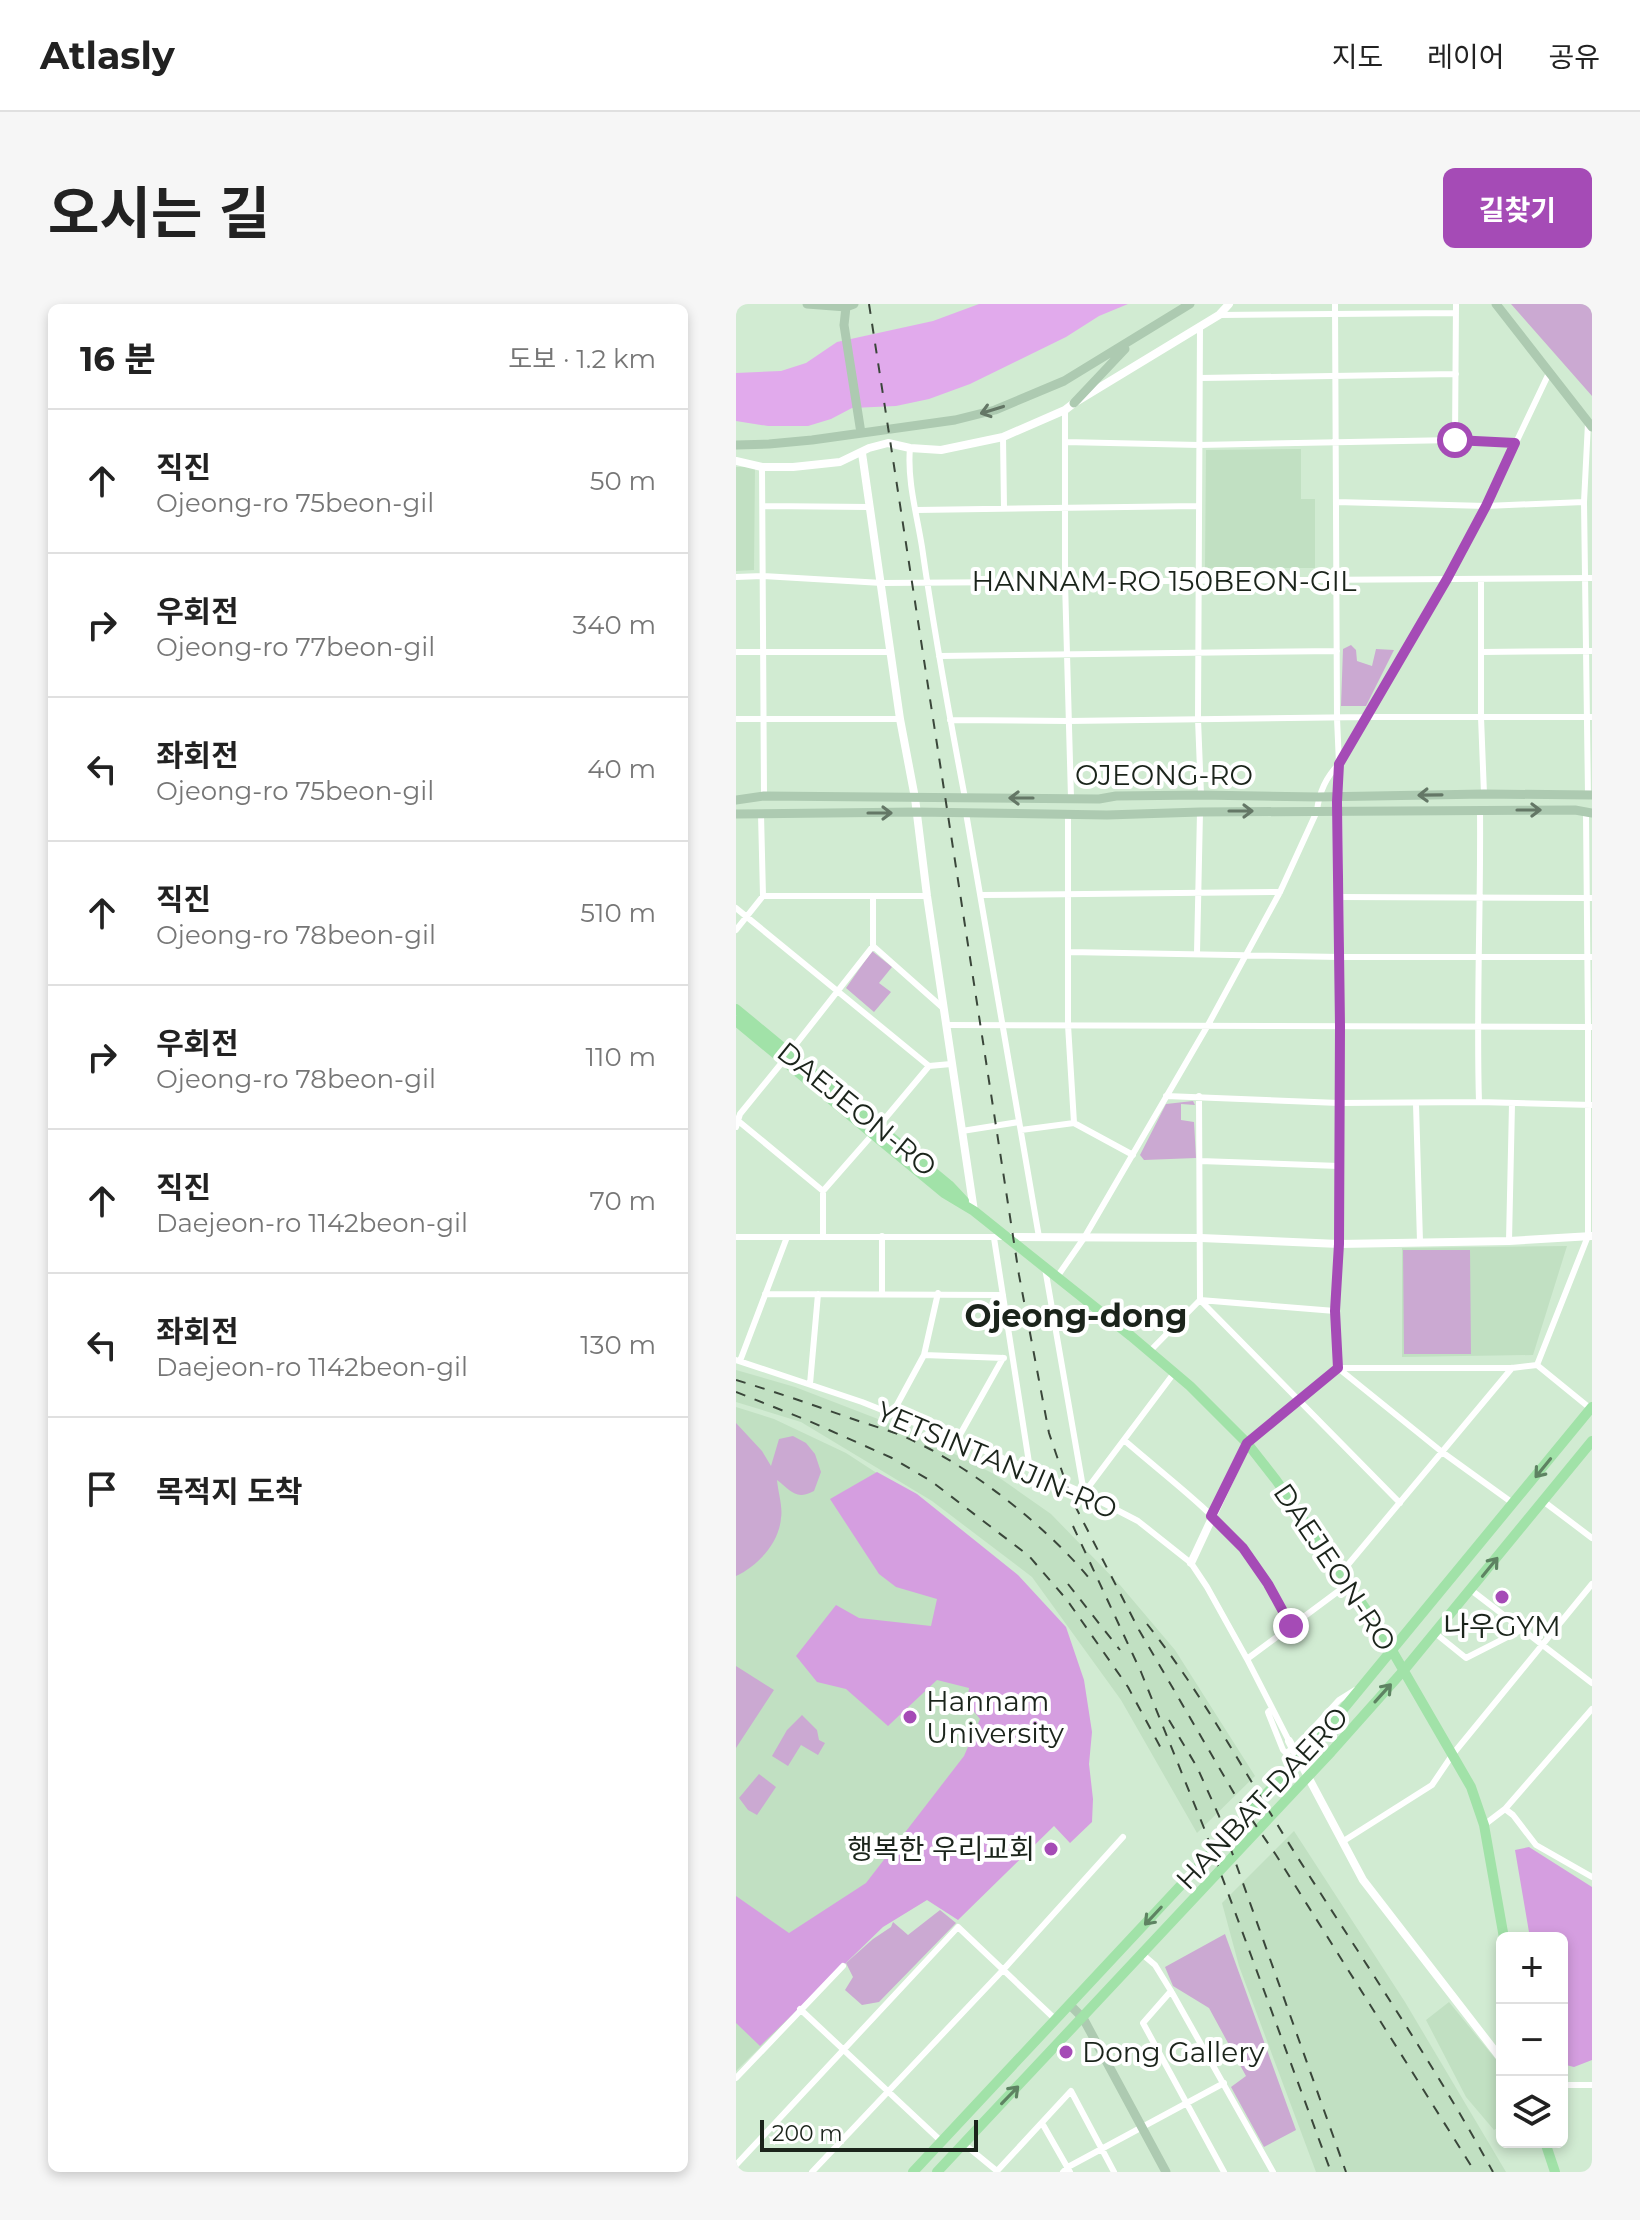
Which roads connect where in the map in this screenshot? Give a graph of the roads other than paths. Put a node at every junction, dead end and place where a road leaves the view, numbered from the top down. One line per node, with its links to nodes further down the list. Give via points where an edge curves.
1 (807, 304): 7 (main road)
2 (1190, 304): 12 (main road)
3 (1229, 304): 10 (street)
4 (1335, 304): 8 (street)
5 (1456, 304): 9 (street)
6 (1496, 304): 13 (main road)
7 (850, 306): 20 (main road, via 844,325)
8 (1335, 313): 9 (street); 10 (street); 15 (street)
9 (1456, 313): 14 (street)
10 (1219, 315): 11 (street)
11 (1200, 325): 16 (street); 17 (street)
12 (1136, 338): 17 (main road); 20 (main road, one-way to 20, via 1064,381 995,410)
13 (1549, 373): 19 (main road); 25 (street)
14 (1456, 374): 15 (street); 22 (street)
15 (1336, 375): 16 (street); 24 (street)
16 (1200, 378): 26 (street)
17 (1074, 403): 18 (street)
18 (1065, 410): 21 (street); 23 (street)
19 (1590, 425): 33 (street)
20 (861, 433): 27 (main road)
21 (1003, 437): 28 (street, via 941,450); 38 (street)
22 (1455, 440): 24 (street); 25 (street)
23 (1065, 442): 26 (street); 39 (street)
24 (1336, 442): 26 (street); 32 (street)
25 (1515, 443): 36 (street)
26 (1199, 445): 35 (street)
27 (736, 447)
28 (910, 448): 29 (street, via 888,443); 40 (street)
29 (862, 453): 31 (street, via 840,462); 37 (street)
30 (736, 461): 31 (street)
31 (762, 467): 34 (street)
32 (1336, 502): 36 (street); 46 (street)
33 (1584, 502): 36 (street); 43 (street)
34 (763, 506): 37 (street); 41 (street)
35 (1199, 506): 39 (street); 47 (street)
36 (1486, 506): 44 (street)
37 (869, 507): 49 (street)
38 (1004, 508): 39 (street); 40 (street)
39 (1065, 508): 48 (street)
40 (917, 510): 50 (street)
41 (763, 576): 42 (street, HANNAM-RO 150BEON-GIL); 49 (street, HANNAM-RO 150BEON-GIL); 54 (street)
42 (736, 577)
43 (1588, 578): 45 (street, HANNAM-RO 150BEON-GIL); 52 (street)
44 (1447, 579): 45 (street, HANNAM-RO 150BEON-GIL); 46 (street, HANNAM-RO 150BEON-GIL); 60 (street)
45 (1481, 579): 56 (street)
46 (1336, 580): 47 (street, HANNAM-RO 150BEON-GIL); 51 (street)
47 (1199, 581): 48 (street, HANNAM-RO 150BEON-GIL); 57 (street)
48 (1065, 582): 50 (street, HANNAM-RO 150BEON-GIL); 59 (street)
49 (882, 583): 50 (street, HANNAM-RO 150BEON-GIL); 55 (street)
50 (927, 583): 58 (street)
51 (1337, 651): 57 (street); 63 (street)
52 (1589, 651): 56 (street); 62 (street)
53 (736, 652): 54 (street)
54 (763, 652): 55 (street); 65 (street)
55 (891, 652): 66 (street)
56 (1482, 652): 61 (street)
57 (1198, 655): 59 (street); 67 (street)
58 (939, 656): 59 (street); 68 (street)
59 (1066, 656): 69 (street)
60 (1367, 717): 61 (street); 63 (street); 70 (street)
61 (1481, 717): 62 (street); 71 (street)
62 (1589, 717): 73 (street)
63 (1337, 718): 67 (street); 70 (street)
64 (736, 719): 65 (street)
65 (762, 719): 66 (street); 74 (street)
66 (900, 719): 77 (street)
67 (1198, 719): 69 (street); 72 (street)
68 (950, 720): 69 (street); 78 (street)
69 (1068, 721): 79 (street)
70 (1339, 764): 75 (street); 76 (street)
71 (1484, 794): 73 (main road, OJEONG-RO); 76 (main road, OJEONG-RO, one-way to 76)
72 (1201, 795): 75 (main road, OJEONG-RO); 79 (main road, OJEONG-RO)
73 (1590, 795)
74 (764, 796): 77 (main road, OJEONG-RO); 80 (main road, OJEONG-RO)
75 (1318, 797): 76 (main road, OJEONG-RO); 83 (street)
76 (1338, 797): 81 (street)
77 (915, 798): 78 (main road, OJEONG-RO); 84 (street)
78 (965, 798): 79 (main road, OJEONG-RO, one-way to 78)
79 (1071, 798)
80 (736, 800)
81 (1337, 810): 82 (main road, OJEONG-RO); 83 (main road, OJEONG-RO); 98 (street)
82 (1480, 810): 87 (main road, OJEONG-RO, one-way to 87); 99 (street)
83 (1317, 811): 85 (main road, OJEONG-RO, one-way to 83); 91 (street)
84 (916, 812): 86 (main road, OJEONG-RO); 89 (main road, OJEONG-RO, one-way to 84); 97 (street)
85 (1200, 812): 90 (main road, OJEONG-RO); 92 (street)
86 (966, 813): 90 (main road, OJEONG-RO); 94 (street)
87 (1589, 813): 100 (street)
88 (736, 814): 89 (main road, OJEONG-RO)
89 (761, 814): 95 (street)
90 (1068, 815): 93 (street)
91 (1280, 892): 92 (street); 107 (street)
92 (1197, 893): 93 (street); 106 (street)
93 (1069, 894): 94 (street); 105 (street)
94 (981, 895): 116 (street)
95 (763, 896): 96 (street); 102 (street)
96 (873, 896): 97 (street); 104 (street)
97 (927, 896): 112 (street)
98 (1338, 897): 99 (street); 108 (street)
99 (1481, 898): 100 (street); 110 (street)
100 (1589, 898): 109 (street)
101 (736, 908): 102 (street)
102 (746, 917): 103 (street); 111 (street)
103 (736, 930)
104 (873, 946): 111 (street); 112 (street)
105 (1069, 952): 106 (street); 117 (street)
106 (1197, 953): 107 (street)
107 (1246, 954): 108 (street); 118 (street)
108 (1340, 957): 110 (street); 119 (street)
109 (1590, 957): 110 (street); 121 (street)
110 (1480, 958): 120 (street)
111 (838, 991): 122 (street); 124 (street)
112 (943, 1008): 115 (street)
113 (736, 1009): 122 (main road, DAEJEON-RO)
114 (736, 1021): 122 (main road, DAEJEON-RO)
115 (946, 1025): 116 (street); 123 (street)
116 (1002, 1025): 117 (street); 134 (street)
117 (1068, 1025): 118 (street); 133 (street)
118 (1208, 1025): 119 (street); 125 (street)
119 (1340, 1026): 120 (street); 128 (street)
120 (1477, 1028): 121 (street); 127 (street)
121 (1590, 1028): 131 (street)
122 (786, 1057): 132 (street); 136 (main road, DAEJEON-RO)
123 (951, 1064): 124 (street); 137 (street)
124 (929, 1066): 136 (street)
125 (1166, 1096): 126 (street); 138 (street)
126 (1199, 1096): 128 (street); 139 (street)
127 (1479, 1102): 129 (street); 130 (street)
128 (1339, 1103): 129 (street); 140 (street)
129 (1416, 1104): 154 (street)
130 (1512, 1104): 131 (street); 153 (street)
131 (1590, 1105): 145 (street)
132 (736, 1120): 135 (street); 141 (street)
133 (1074, 1123): 134 (street); 138 (street)
134 (1020, 1126): 137 (street); 149 (street)
135 (736, 1127)
136 (876, 1130): 141 (street); 142 (main road, DAEJEON-RO, via 949,1185)
137 (962, 1131): 142 (street)
138 (1133, 1155): 151 (street)
139 (1200, 1161): 140 (street); 152 (street)
140 (1339, 1166): 155 (street)
141 (823, 1191): 143 (street)
142 (974, 1211): 148 (main road, DAEJEON-RO)
143 (823, 1236): 144 (street); 147 (street)
144 (882, 1236): 150 (street); 161 (street)
145 (1590, 1236): 153 (street); 170 (street)
146 (736, 1237): 147 (street)
147 (787, 1237): 159 (street)
148 (1006, 1237): 149 (street); 150 (street); 156 (main road, DAEJEON-RO)
149 (1039, 1237): 151 (street)
150 (994, 1238): 162 (street)
151 (1084, 1238): 152 (street); 157 (street)
152 (1201, 1238): 155 (street); 163 (street)
153 (1509, 1241): 154 (street)
154 (1420, 1242): 155 (street)
155 (1339, 1244): 164 (street)
156 (1045, 1268): 157 (main road, DAEJEON-RO); 184 (street)
157 (1057, 1277): 165 (main road, DAEJEON-RO)
158 (938, 1293): 161 (street); 162 (street); 166 (street)
159 (765, 1294): 160 (street); 169 (street)
160 (818, 1294): 161 (street); 174 (street)
161 (882, 1294)
162 (1003, 1295): 168 (street)
163 (1200, 1300): 164 (street); 165 (street); 175 (street)
164 (1335, 1311): 171 (street)
165 (1149, 1352): 173 (main road, DAEJEON-RO)
166 (924, 1355): 167 (street); 177 (street)
167 (1003, 1358): 168 (street); 178 (street)
168 (1013, 1358): 183 (street)
169 (738, 1360): 174 (street, YETSINTANJIN-RO)
170 (1537, 1365): 172 (street); 176 (street)
171 (1338, 1368): 172 (street); 175 (street); 182 (street)
172 (1512, 1368): 182 (street)
173 (1174, 1373): 179 (street); 181 (main road, DAEJEON-RO)
174 (810, 1384): 177 (street, YETSINTANJIN-RO)
175 (1299, 1400): 181 (street); 186 (street)
176 (1591, 1408): 187 (main road, HANBAT-DAERO, one-way to 187)
177 (892, 1414): 178 (street, YETSINTANJIN-RO)
178 (957, 1440): 183 (street, YETSINTANJIN-RO)
179 (1124, 1440): 184 (street); 188 (street)
180 (1592, 1441): 185 (main road, HANBAT-DAERO)
181 (1247, 1443): 188 (street); 191 (main road, DAEJEON-RO)
182 (1442, 1452): 186 (street); 187 (street)
183 (1030, 1469): 184 (street, YETSINTANJIN-RO)
184 (1084, 1493): 190 (street, YETSINTANJIN-RO, via 1138,1521)
185 (1543, 1501): 189 (street); 194 (main road, HANBAT-DAERO, one-way to 185)
186 (1400, 1503): 191 (street)
187 (1514, 1504): 199 (main road, HANBAT-DAERO)
188 (1211, 1516): 190 (street); 195 (street, via 1243,1548)
189 (1592, 1538)
190 (1191, 1563): 200 (street, YETSINTANJIN-RO)
191 (1341, 1573): 192 (main road, DAEJEON-RO)
192 (1348, 1584): 195 (street); 199 (main road, DAEJEON-RO)
193 (1592, 1584): 198 (street)
194 (1471, 1590): 196 (street); 197 (main road, HANBAT-DAERO)
195 (1291, 1626): 200 (street)
196 (1523, 1629): 197 (street, via 1466,1658); 198 (street)
197 (1435, 1633): 201 (main road, HANBAT-DAERO)
198 (1542, 1643): 202 (street); 207 (street)
199 (1393, 1650): 201 (main road, DAEJEON-RO); 203 (main road, HANBAT-DAERO)
200 (1247, 1659): 204 (street, YETSINTANJIN-RO)
201 (1404, 1670): 207 (main road, DAEJEON-RO); 214 (main road, HANBAT-DAERO, one-way to 201)
202 (1592, 1683)
203 (1365, 1684): 204 (street, via 1339,1700 1286,1753 1268,1712); 218 (main road, HANBAT-DAERO, one-way to 218)
204 (1272, 1708): 206 (street, YETSINTANJIN-RO)
205 (1592, 1709): 208 (street)
206 (1289, 1741): 211 (street)
207 (1453, 1754): 209 (main road, DAEJEON-RO); 211 (street, via 1432,1785)
208 (1505, 1809): 209 (street); 212 (street, via 1536,1845)
209 (1484, 1825): 213 (main road, DAEJEON-RO)
210 (1123, 1837): 216 (street)
211 (1342, 1842): 222 (street, via 1363,1880)
212 (1592, 1877)
213 (1503, 1932)
214 (1142, 1954): 217 (street); 220 (main road, HANBAT-DAERO)
215 (843, 1966): 219 (street)
216 (1003, 1970): 221 (street); 223 (street, via 958,1927); 228 (street)
217 (1171, 1991): 225 (street); 229 (street, via 1143,2023)
218 (1070, 2005): 220 (main road); 221 (main road, HANBAT-DAERO)
219 (800, 2009): 223 (street); 224 (street)
220 (1083, 2018): 231 (main road); 233 (main road, HANBAT-DAERO, one-way to 220)
221 (1055, 2019): 232 (main road, HANBAT-DAERO)
222 (1496, 2047)
223 (842, 2051): 228 (street); 236 (street)
224 (736, 2078)
225 (1224, 2083): 229 (street); 244 (street)
226 (1568, 2085): 227 (street)
227 (1592, 2085)
228 (888, 2091): 232 (street); 238 (street)
229 (1187, 2103): 231 (street); 243 (street)
230 (1042, 2123): 233 (street, via 997,2171); 235 (street, via 1071,2091); 237 (street)
231 (1141, 2127): 235 (street); 242 (main road)
232 (941, 2141): 239 (main road, HANBAT-DAERO)
233 (964, 2144): 240 (main road, HANBAT-DAERO)
234 (1547, 2148): 245 (main road)
235 (1102, 2149): 237 (street); 241 (street)
236 (736, 2165)
237 (1067, 2170)
238 (812, 2172)
239 (913, 2172)
240 (937, 2172)
241 (1114, 2172)
242 (1166, 2172)
243 (1224, 2172)
244 (1273, 2172)
245 (1555, 2172)

